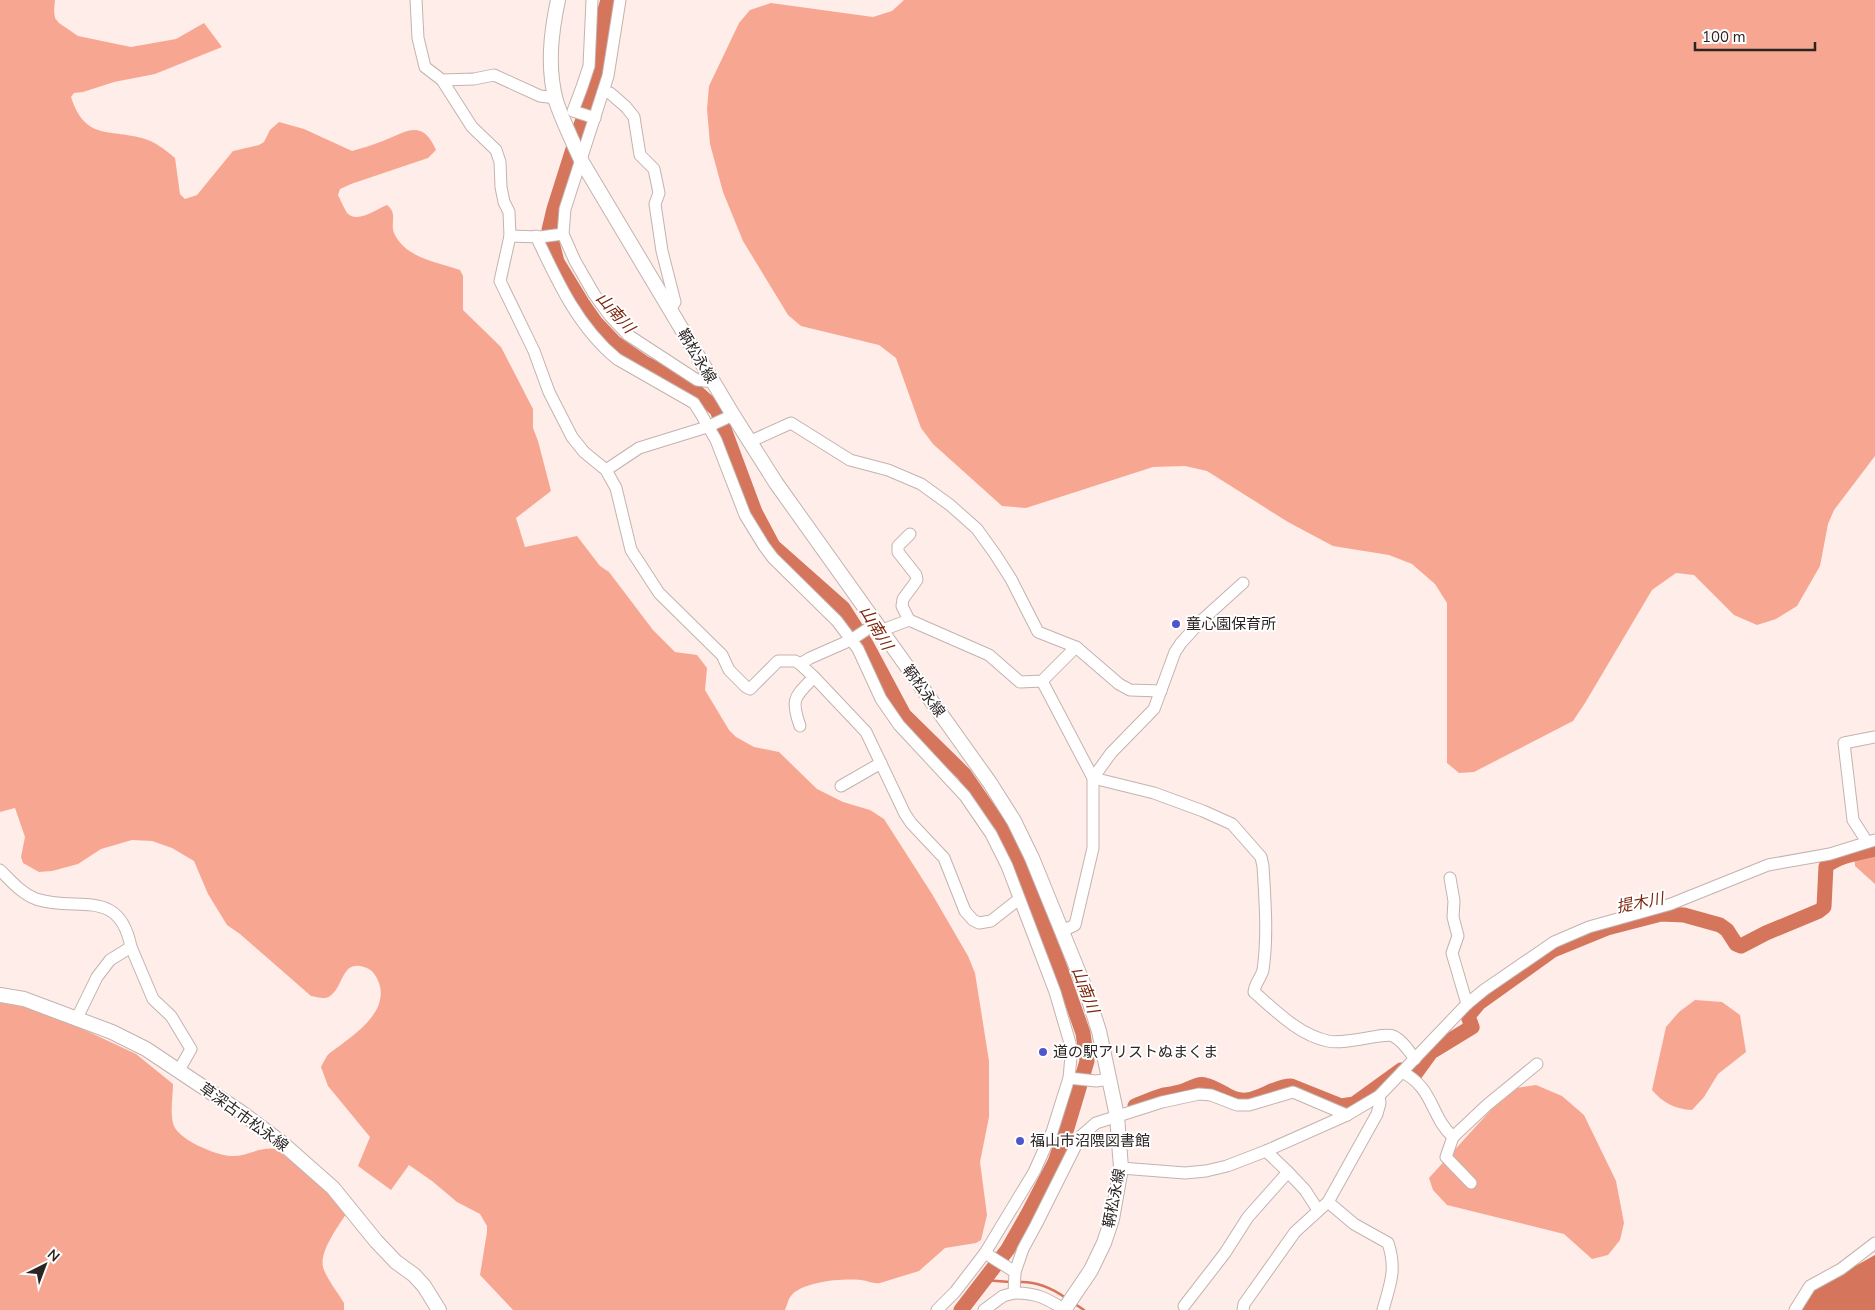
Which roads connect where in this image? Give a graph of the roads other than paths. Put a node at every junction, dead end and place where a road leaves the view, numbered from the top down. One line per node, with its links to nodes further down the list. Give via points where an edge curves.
1 (416, 0): 5 (street, via 418,38 425,67)
2 (558, 0): 7 (main road, 鞆松永線, via 550,61)
3 (592, 0): 8 (street, via 589,66 573,111)
4 (620, 0): 6 (street)
5 (442, 80): 7 (street, via 494,75 540,96); 11 (street, via 472,127 496,150 504,202 509,212)
6 (603, 92): 8 (street); 13 (street, via 610,93 634,117 640,155 654,169 659,193 655,204 662,251 675,302)
7 (556, 98): 9 (main road, 鞆松永線)
8 (593, 118): 9 (street)
9 (580, 160): 10 (street, via 565,209); 13 (main road, 鞆松永線)
10 (561, 235): 12 (street); 14 (street, via 594,294 628,335 697,380)
11 (510, 236): 12 (street); 18 (street, via 500,281 572,437)
12 (538, 236): 16 (street, via 567,299 592,334 617,359 694,403)
13 (670, 310): 14 (main road, 鞆松永線)
14 (713, 382): 15 (main road, 鞆松永線)
15 (730, 417): 16 (street); 17 (main road, 鞆松永線)
16 (709, 426): 18 (street, via 644,446); 23 (street, via 758,538 773,558 826,608)
17 (749, 442): 22 (main road, 鞆松永線); 24 (street, via 791,423 850,460 888,470 921,484 977,529 1011,579 1038,632)
18 (606, 470): 25 (street, via 616,488 631,550 659,593 722,655 729,670 746,688 750,689 778,661)
19 (910, 534): 21 (street, via 898,546 898,552 917,580 903,599 902,606)
20 (1243, 583): 28 (street, via 1181,643)
21 (909, 620): 22 (street); 27 (street, via 989,656 1020,682)
22 (874, 628): 23 (street); 38 (main road, 鞆松永線, via 990,783 1014,821)
23 (853, 639): 25 (street); 37 (street, via 881,699 899,725 965,796 991,834)
24 (1076, 648): 27 (street); 28 (street, via 1130,690)
25 (800, 664): 26 (street)
26 (814, 676): 29 (street, via 794,703); 31 (street, via 866,732)
27 (1042, 681): 32 (street)
28 (1160, 691): 32 (street, via 1154,709 1111,753)
29 (800, 726)
30 (1875, 737): 34 (street, via 1844,743 1853,820)
31 (881, 763): 33 (street); 37 (street, via 911,823 944,858 965,911 973,920 980,923 991,920)
32 (1093, 778): 38 (street, via 1094,848 1075,925); 43 (street, via 1154,793 1232,824 1261,857 1263,866 1266,931 1262,972 1254,992 1317,1038 1340,1042 1392,1035)
33 (841, 786)
34 (1871, 841): 41 (street, via 1830,854 1768,865 1671,904 1589,927 1554,942)
35 (0, 870): 39 (street, via 34,898 51,903 95,904 108,909 128,931)
36 (1450, 878): 41 (street, via 1458,936 1452,953)
37 (1019, 899): 47 (street, via 1055,992 1070,1043)
38 (1062, 931): 48 (main road, 鞆松永線, via 1099,1031)
39 (131, 947): 42 (street, via 110,960 97,977); 45 (street, via 152,999 171,1016 191,1049)
40 (0, 994): 42 (main road, 草深古市松永線)
41 (1468, 1004): 43 (street)
42 (77, 1018): 45 (main road, 草深古市松永線, via 146,1049)
43 (1415, 1059): 46 (street)
44 (1537, 1064): 52 (street)
45 (179, 1070): 64 (main road, 草深古市松永線, via 282,1143 332,1188 376,1241 424,1286)
46 (1402, 1072): 49 (street); 52 (street, via 1422,1086)
47 (1072, 1078): 48 (street); 60 (street, via 1034,1172)
48 (1103, 1080): 51 (main road, 鞆松永線)
49 (1379, 1096): 50 (street); 57 (street, via 1377,1114)
50 (1347, 1115): 51 (street, via 1293,1092 1236,1105 1199,1094); 53 (street)
51 (1117, 1116): 54 (main road, 鞆松永線); 61 (street, via 1096,1123 1080,1137 1022,1248)
52 (1453, 1137): 56 (street, via 1446,1157)
53 (1266, 1151): 54 (street, via 1206,1171 1185,1173); 55 (street)
54 (1121, 1168): 62 (main road, 鞆松永線, via 1104,1243)
55 (1288, 1172): 58 (street); 63 (street, via 1248,1217 1225,1254)
56 (1471, 1183)
57 (1328, 1202): 58 (street); 68 (street, via 1354,1224 1388,1243 1393,1271)
58 (1318, 1210): 67 (street, via 1276,1256)
59 (1875, 1243): 69 (street, via 1841,1269 1810,1286)
60 (988, 1254): 61 (street); 65 (street)
61 (1013, 1279): 62 (street, via 1030,1293); 66 (street, via 1003,1296)
62 (1067, 1306)
63 (1184, 1306)
64 (439, 1310)
65 (937, 1310)
66 (984, 1310)
67 (1243, 1310)
68 (1383, 1310)
69 (1794, 1310)

